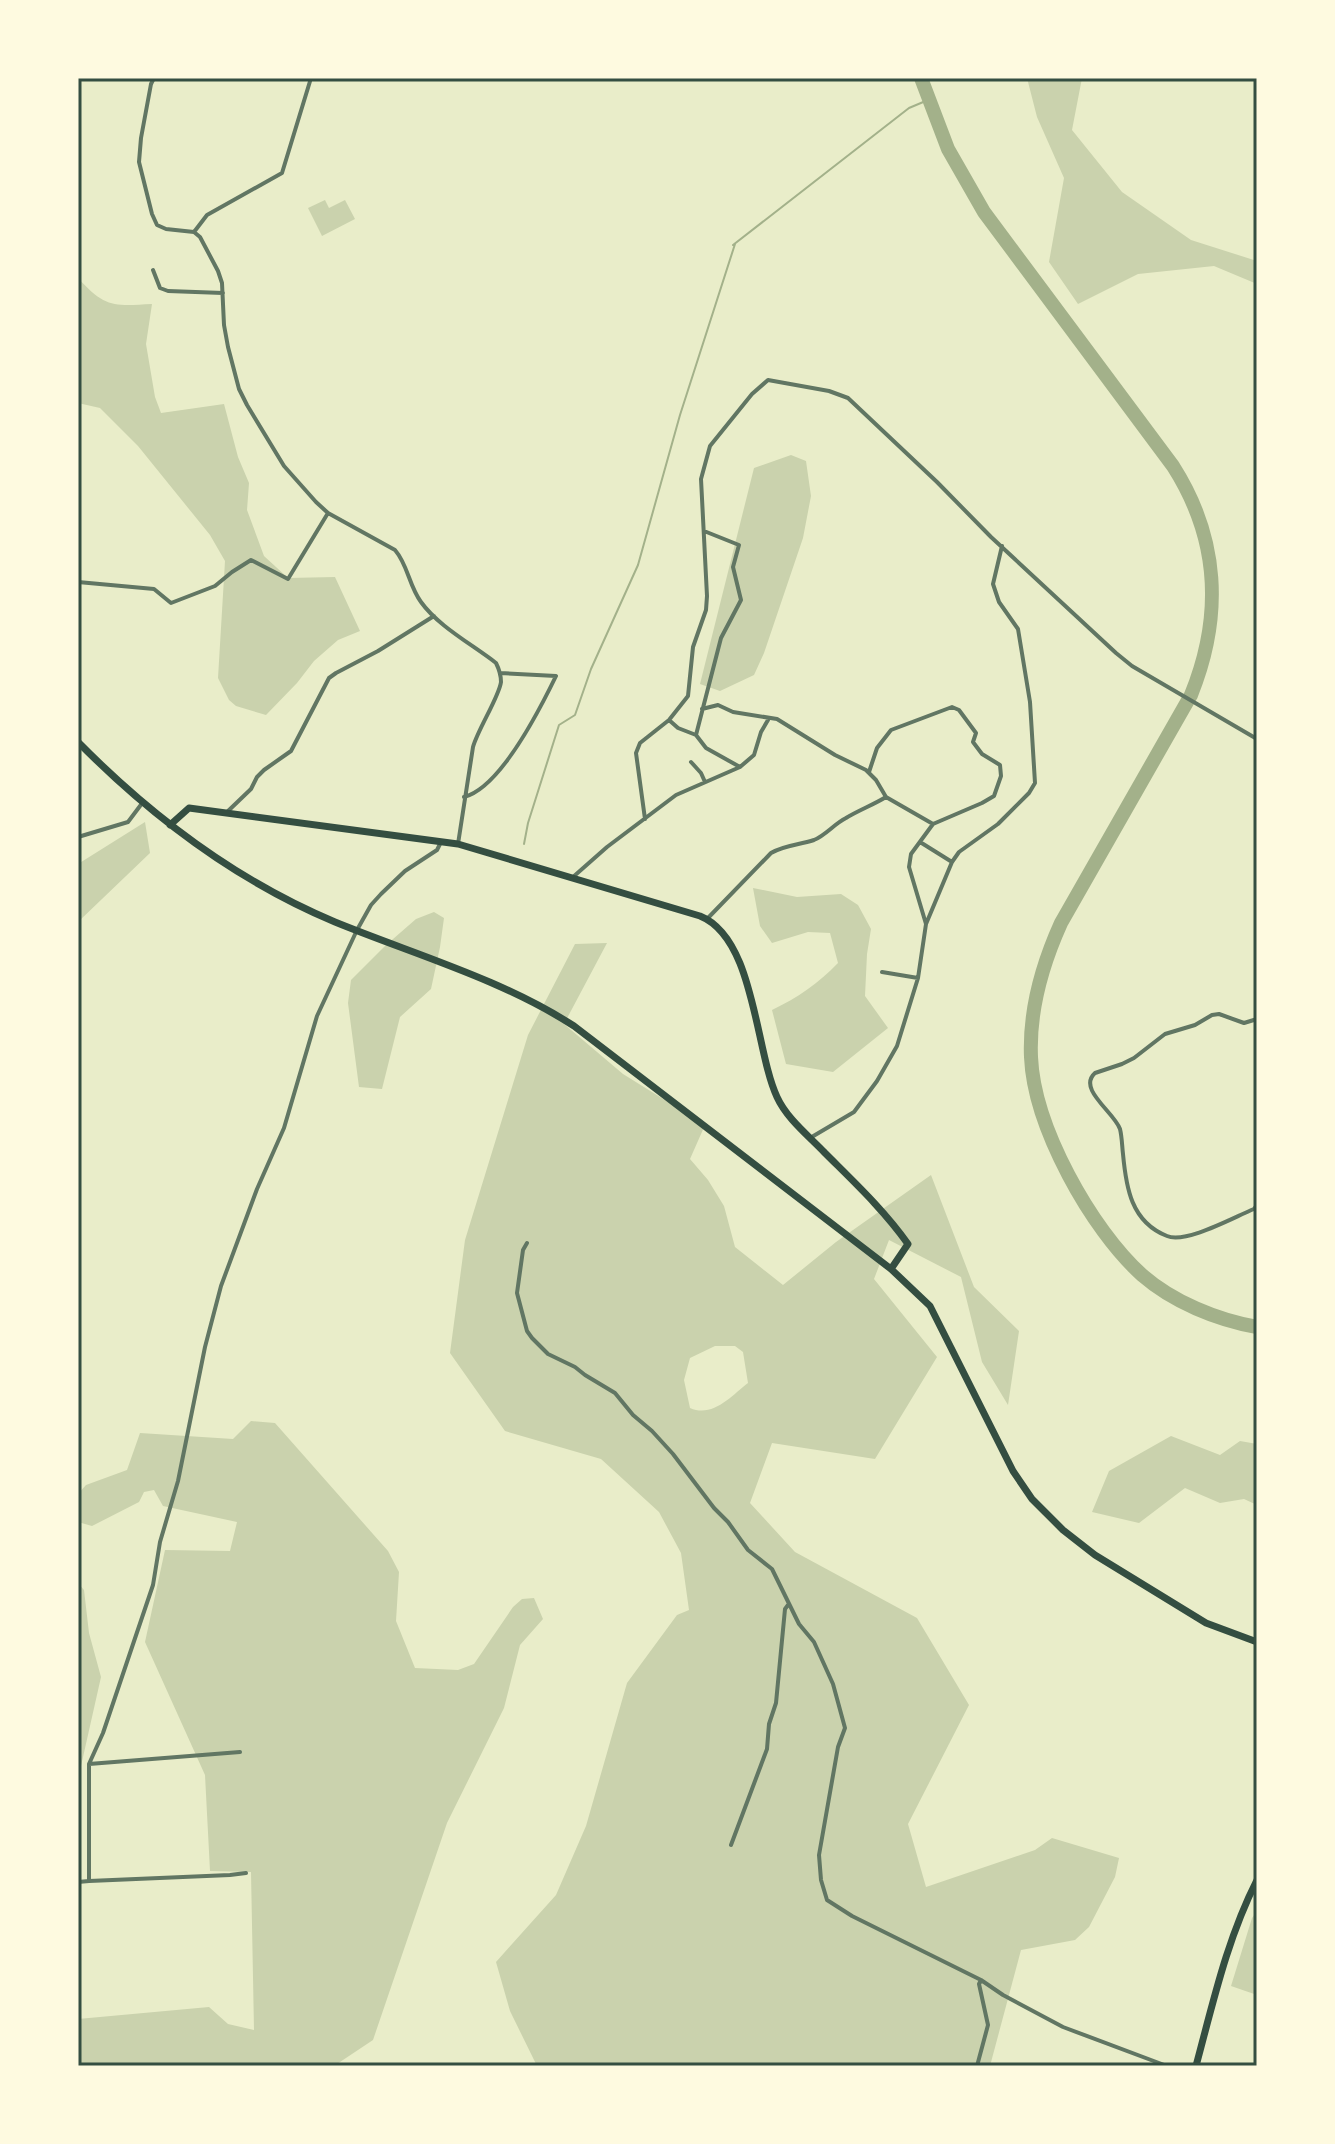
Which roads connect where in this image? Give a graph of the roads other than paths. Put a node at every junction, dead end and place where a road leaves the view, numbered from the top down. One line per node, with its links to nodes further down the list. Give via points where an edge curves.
1 (154, 78): 3 (street, via 139,150 143,184 155,222 166,229)
2 (311, 78): 3 (street, via 282,173 207,215)
3 (194, 232): 5 (street, via 218,271)
4 (153, 270): 5 (street, via 160,288 168,291)
5 (223, 293): 6 (street, via 224,325 239,389 284,466)
6 (328, 513): 9 (street, via 288,579 251,560 215,586 171,603 154,589); 10 (street, via 395,550 420,601)
7 (704, 531): 8 (street, via 701,479 710,446 768,380 848,398); 12 (street, via 739,545 733,567 741,600 721,638); 14 (street, via 706,610 693,647 688,696)
8 (1002, 546): 16 (street, via 1132,666); 33 (street, via 993,584 1018,629 1035,783 998,824)
9 (78, 582)
10 (434, 616): 11 (street, via 496,663); 25 (street, via 329,678 291,751 264,770)
11 (500, 673): 22 (street, via 499,689 473,747); 22 (street, via 556,676 510,756 482,789)
12 (702, 709): 13 (street, via 718,705); 15 (street)
13 (769, 719): 19 (street, via 754,755); 20 (street)
14 (669, 720): 15 (street); 26 (street, via 640,743 636,753)
15 (696, 735): 19 (street, via 706,748)
16 (1257, 739)
17 (78, 742): 24 (main road)
18 (691, 762): 21 (street)
19 (740, 767): 21 (street)
20 (869, 772): 23 (street); 27 (street, via 877,748 891,730 952,707 959,710 976,733 973,742 1000,765 1001,776 994,796)
21 (705, 782): 26 (street, via 676,795)
22 (464, 797): 32 (street)
23 (886, 797): 27 (street); 35 (street, via 814,840 778,848)
24 (143, 802): 28 (main road); 29 (street, via 128,822)
25 (227, 812): 28 (main road, via 189,808); 30 (main road)
26 (645, 819): 34 (street)
27 (933, 824): 31 (street)
28 (170, 825): 37 (main road, via 254,882)
29 (78, 837)
30 (441, 842): 32 (main road); 37 (street, via 381,894)
31 (920, 842): 33 (street); 36 (street, via 909,867)
32 (458, 844): 34 (main road)
33 (952, 862): 36 (street)
34 (573, 877): 35 (main road)
35 (707, 919): 41 (main road, via 726,937 750,989 778,1099)
36 (926, 924): 39 (street)
37 (357, 930): 44 (main road, via 550,1010); 48 (street, via 320,1006 284,1128 216,1300 153,1585)
38 (882, 972): 39 (street)
39 (918, 978): 41 (street, via 897,1046 877,1081 854,1112)
40 (1257, 1019): 42 (street, via 1244,1023 1212,1015 1165,1034 1134,1058 1095,1073 1089,1082 1120,1131 1126,1187 1134,1207 1163,1235 1189,1236)
41 (810, 1138): 44 (main road, via 888,1216 908,1244)
42 (1257, 1205)
43 (527, 1243): 45 (street, via 517,1293 532,1338 548,1354 615,1393 652,1431 748,1550 772,1569)
44 (891, 1269): 46 (main road, via 930,1306 1002,1451 1045,1514 1095,1555 1171,1602 1206,1623)
45 (788, 1605): 49 (street, via 767,1749); 54 (street, via 814,1642 844,1720 819,1855 827,1900)
46 (1257, 1642)
47 (240, 1752): 48 (street)
48 (89, 1764): 52 (street)
49 (731, 1845)
50 (246, 1873): 52 (street)
51 (1257, 1880): 57 (main road, via 1228,1947)
52 (89, 1881): 53 (street)
53 (78, 1882)
54 (981, 1980): 55 (street, via 988,2025); 56 (street, via 1063,2027)
55 (977, 2066)
56 (1167, 2066)
57 (1196, 2066)

